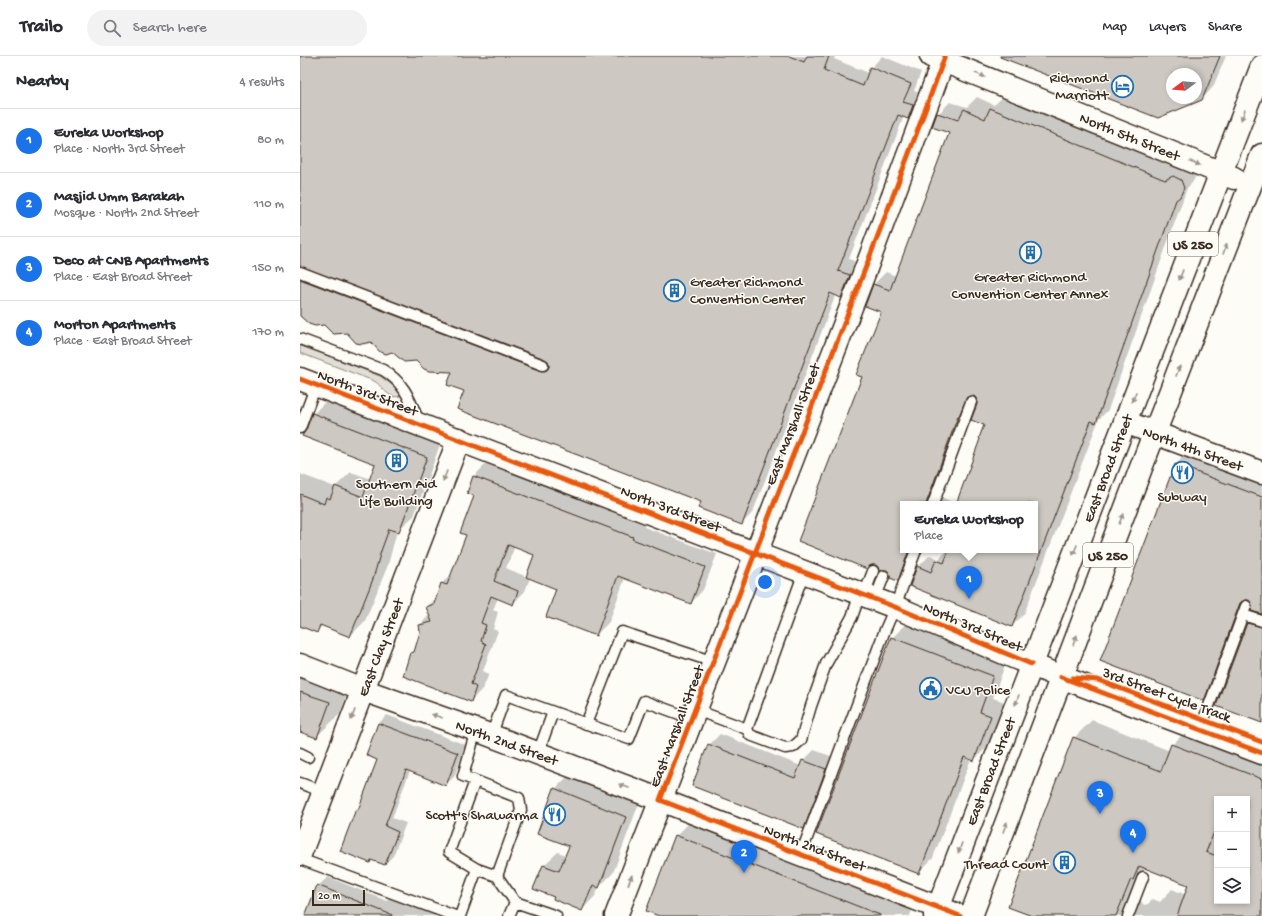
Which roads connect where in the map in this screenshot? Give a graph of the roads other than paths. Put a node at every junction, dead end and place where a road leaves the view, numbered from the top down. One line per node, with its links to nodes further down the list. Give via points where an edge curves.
1 (940, 57): 4 (main road, North 5th Street, one-way to 4); 18 (main road, East Marshall Street, via 865,271)
2 (1262, 66): 4 (main road, East Broad Street / US 250, one-way to 4)
3 (1262, 155): 5 (main road, East Broad Street / US 250)
4 (1221, 174): 5 (main road, North 5th Street); 11 (main road, East Broad Street / US 250, one-way to 11)
5 (1256, 186): 14 (main road, East Broad Street / US 250, one-way to 5)
6 (300, 272): 8 (lane)
7 (300, 339): 12 (lane, via 383,370 392,376 407,393)
8 (543, 365)
9 (308, 382): 12 (main road, North 3rd Street); 13 (lane)
10 (971, 402): 17 (lane)
11 (1125, 422): 14 (main road, North 4th Street); 27 (main road, East Broad Street / US 250, one-way to 27)
12 (420, 424): 15 (main road, North 3rd Street)
13 (300, 428)
14 (1154, 433): 16 (main road, North 4th Street); 29 (main road, East Broad Street / US 250, one-way to 14)
15 (458, 439): 18 (main road, North 3rd Street); 30 (main road, East Clay Street, one-way to 30)
16 (1262, 474)
17 (934, 501)
18 (755, 553): 21 (main road, North 3rd Street); 26 (main road, East Marshall Street)
19 (915, 553): 24 (lane)
20 (873, 571): 23 (lane)
21 (804, 572): 23 (main road, North 3rd Street); 34 (lane)
22 (884, 576): 23 (lane)
23 (866, 596): 24 (main road, North 3rd Street); 34 (lane, via 826,664 801,740 793,747 785,748 750,735)
24 (895, 607): 27 (main road, North 3rd Street); 44 (lane)
25 (1262, 621): 35 (lane, via 1245,610)
26 (714, 662): 32 (main road, East Marshall Street); 33 (lane, via 622,632)
27 (1031, 664): 29 (main road, North 3rd Street); 50 (main road, East Broad Street / US 250, one-way to 50)
28 (300, 665): 30 (main road, North 2nd Street)
29 (1062, 677): 35 (main road, North 3rd Street); 57 (main road, East Broad Street / US 250, one-way to 29)
30 (363, 690): 36 (main road, North 2nd Street, one-way to 30); 41 (main road, East Clay Street, one-way to 41)
31 (553, 712): 33 (lane); 36 (lane, via 506,695); 37 (lane)
32 (694, 714): 33 (lane, via 644,701 629,739); 34 (lane); 42 (main road, East Marshall Street)
33 (586, 724)
34 (747, 729)
35 (1200, 730): 38 (main road, North 3rd Street)
36 (483, 733): 37 (main road, North 2nd Street); 39 (lane, via 463,776)
37 (538, 753): 42 (main road, North 2nd Street, one-way to 37)
38 (1262, 753)
39 (475, 781): 46 (lane, via 449,852); 47 (lane, via 519,798 521,810)
40 (300, 783): 41 (lane)
41 (324, 792): 43 (main road, East Clay Street)
42 (660, 800): 44 (main road, North 2nd Street); 55 (main road, East Marshall Street, one-way to 42)
43 (300, 854)
44 (801, 854): 50 (main road, North 2nd Street)
45 (300, 859): 51 (lane)
46 (477, 869): 47 (lane); 52 (lane)
47 (497, 876): 49 (lane)
48 (1143, 877): 58 (lane)
49 (515, 902): 53 (lane); 54 (lane)
50 (936, 912): 56 (main road, North 2nd Street)
51 (455, 916)
52 (460, 916)
53 (509, 916)
54 (556, 916)
55 (616, 916)
56 (960, 916)
57 (971, 916)
58 (1128, 916)

